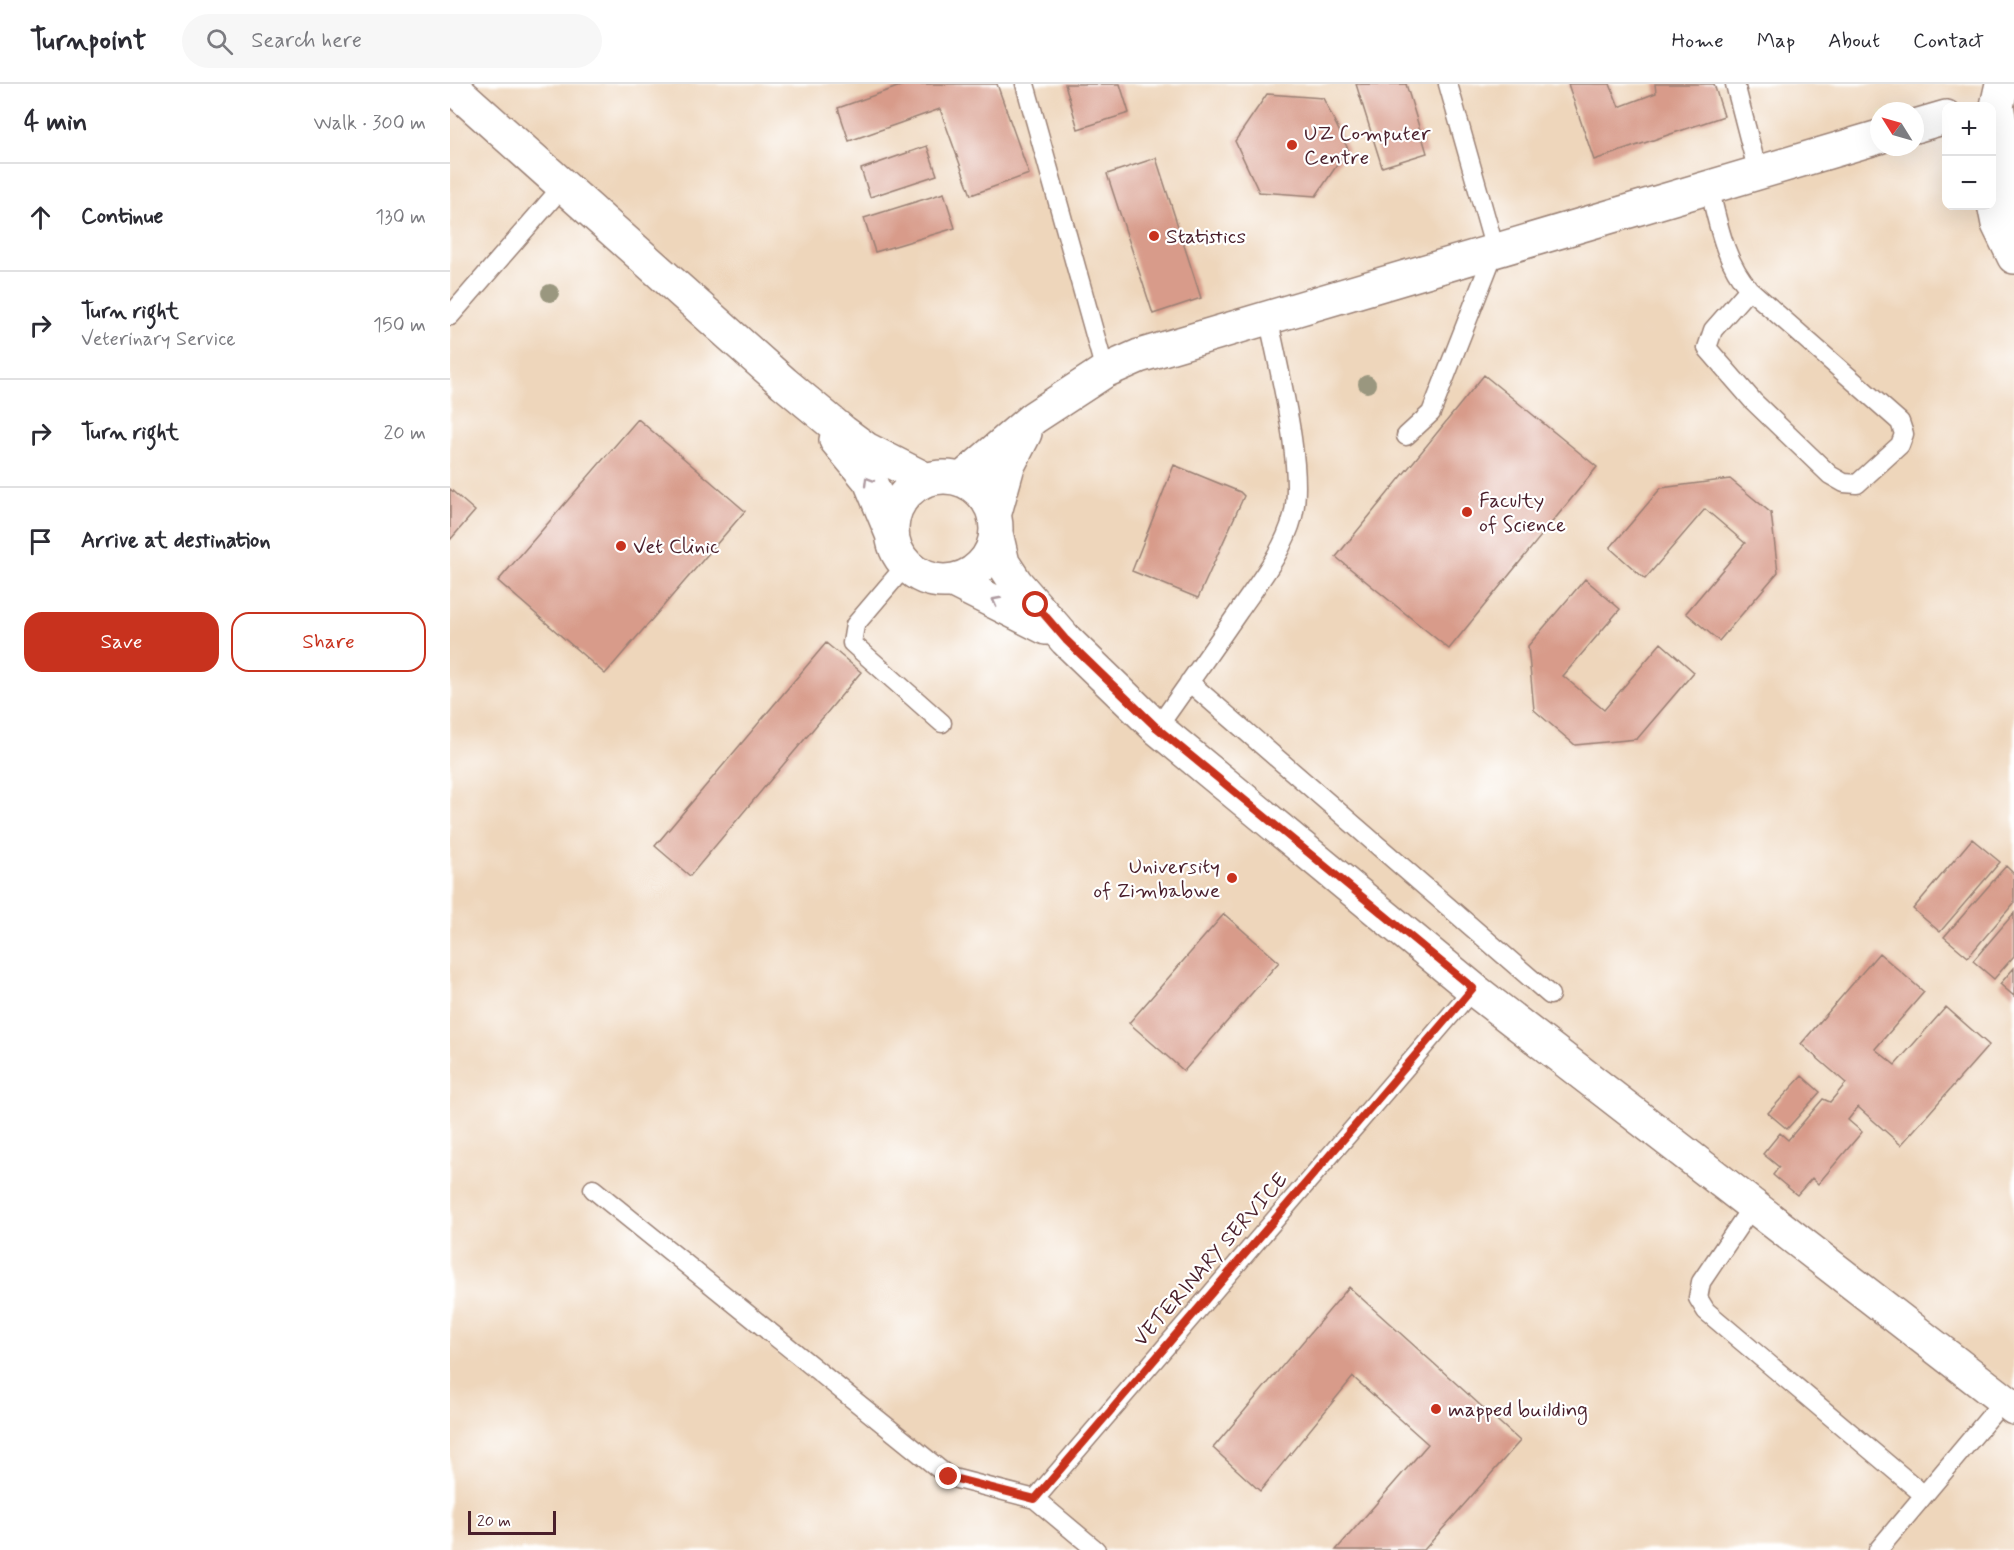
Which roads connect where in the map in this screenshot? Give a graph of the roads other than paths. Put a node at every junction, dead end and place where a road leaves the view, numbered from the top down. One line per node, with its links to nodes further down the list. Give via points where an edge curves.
1 (1025, 84): 19 (lane)
2 (1448, 84): 14 (lane)
3 (1735, 84): 9 (lane)
4 (450, 85): 10 (street)
5 (1989, 98): 12 (street)
6 (1942, 118): 7 (street)
7 (1924, 123)
8 (1870, 140): 9 (street)
9 (1758, 172): 11 (street)
10 (563, 186): 17 (lane); 20 (street)
11 (1709, 187): 14 (street); 16 (lane, via 1724,247 1735,273)
12 (2014, 200)
13 (1995, 210): 15 (street)
14 (1495, 250): 18 (street); 22 (lane, via 1431,413)
15 (2014, 257)
16 (1749, 289): 16 (lane, via 1900,422 1904,434 1900,445 1857,484 1844,483 1830,475 1753,401 1707,348 1713,330)
17 (450, 316)
18 (1268, 316): 19 (street, via 1139,356); 30 (lane, via 1293,450 1294,515 1265,573)
19 (1105, 371): 21 (street)
20 (784, 383): 23 (street, via 866,449); 26 (street, one-way to 20, via 870,481)
21 (1033, 418): 24 (street); 25 (street, via 1008,466)
22 (1406, 436)
23 (927, 480): 24 (street); 26 (street, via 900,501 893,517)
24 (961, 480): 25 (street, via 987,500)
25 (995, 524): 28 (street, via 992,550 982,564); 29 (street, via 1003,563)
26 (892, 534): 27 (street)
27 (906, 565): 28 (street, via 919,575); 31 (lane, via 855,626 852,642)
28 (953, 580): 29 (street, one-way to 28)
29 (1066, 640): 32 (street)
30 (1189, 682): 32 (lane); 34 (lane)
31 (942, 723)
32 (1157, 728): 33 (street)
33 (1473, 988): 36 (street); 39 (lane, VETERINARY SERVICE)
34 (1550, 994)
35 (593, 1189): 39 (lane, via 949,1477)
36 (1753, 1205): 37 (street); 38 (lane, via 1701,1282 1698,1298 1706,1311)
37 (2009, 1404): 38 (lane)
38 (1924, 1495): 41 (lane)
39 (1035, 1499): 40 (lane)
40 (1096, 1550)
41 (1878, 1550)

